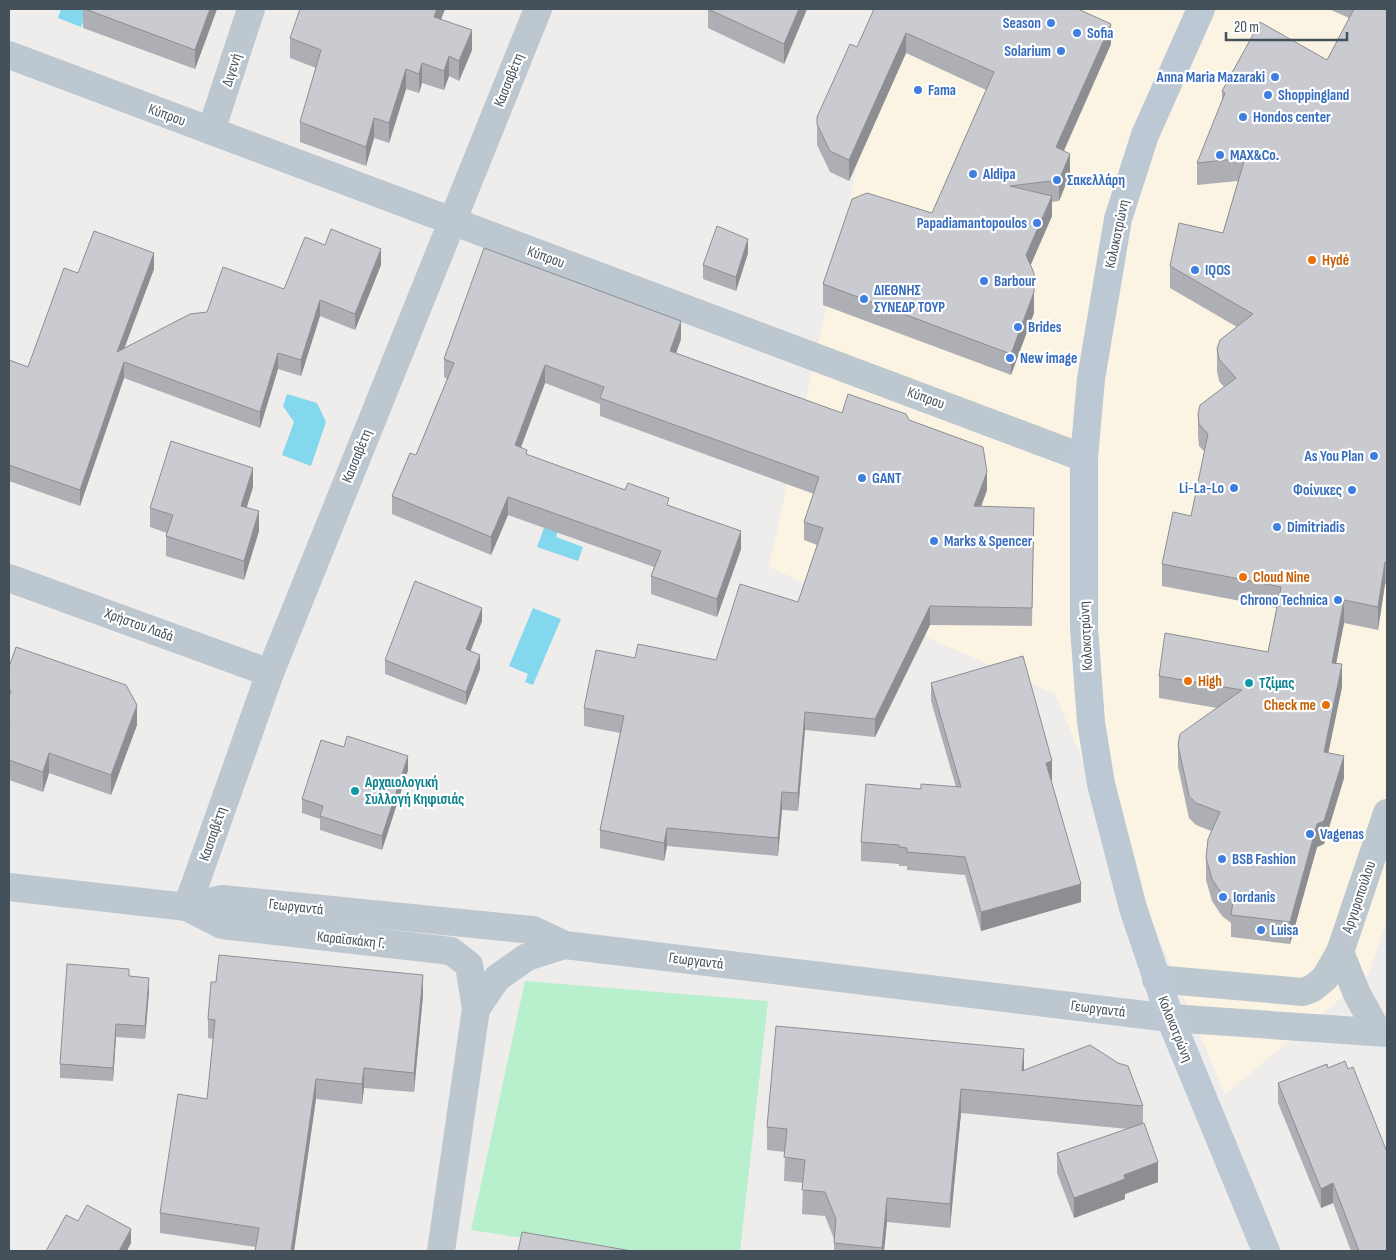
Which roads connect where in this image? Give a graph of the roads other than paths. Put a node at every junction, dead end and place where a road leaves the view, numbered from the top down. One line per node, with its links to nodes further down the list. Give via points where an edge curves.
1 (251, 9): 5 (street, Διγενή)
2 (538, 9): 6 (street, Κασσαβέτη)
3 (1201, 9): 7 (street, Κολοκοτρώνη, via 1145,135 1118,219 1091,379)
4 (9, 55): 5 (street, Κύπρου)
5 (211, 131): 6 (street, Κύπρου)
6 (452, 221): 7 (street, Κύπρου); 9 (street, Κασσαβέτη)
7 (1084, 458): 15 (street, Κολοκοτρώνη, via 1084,626 1091,722 1106,804 1133,908)
8 (9, 578): 9 (street, Χρήστου Λαδά)
9 (270, 672): 12 (street, Κασσαβέτη)
10 (1387, 813): 14 (street, Αργυροπούλου)
11 (9, 887): 12 (street, Γεωργαντά)
12 (187, 907): 13 (street, Γεωργαντά, via 222,899 533,930); 16 (street, Καραϊσκάκη Γ., via 222,925 451,951 470,965)
13 (565, 945): 16 (street, Καραϊσκάκη Γ., via 527,957 497,978); 17 (street, Γεωργαντά)
14 (1340, 952): 15 (street, Αργυροπούλου, via 1325,978 1303,992); 18 (street, via 1357,994)
15 (1156, 979): 17 (street, Κολοκοτρώνη)
16 (476, 1009): 19 (street, Καραϊσκάκη Γ.)
17 (1170, 1018): 18 (street, Γεωργαντά); 20 (street, Κολοκοτρώνη)
18 (1383, 1033)
19 (441, 1251)
20 (1266, 1251)

